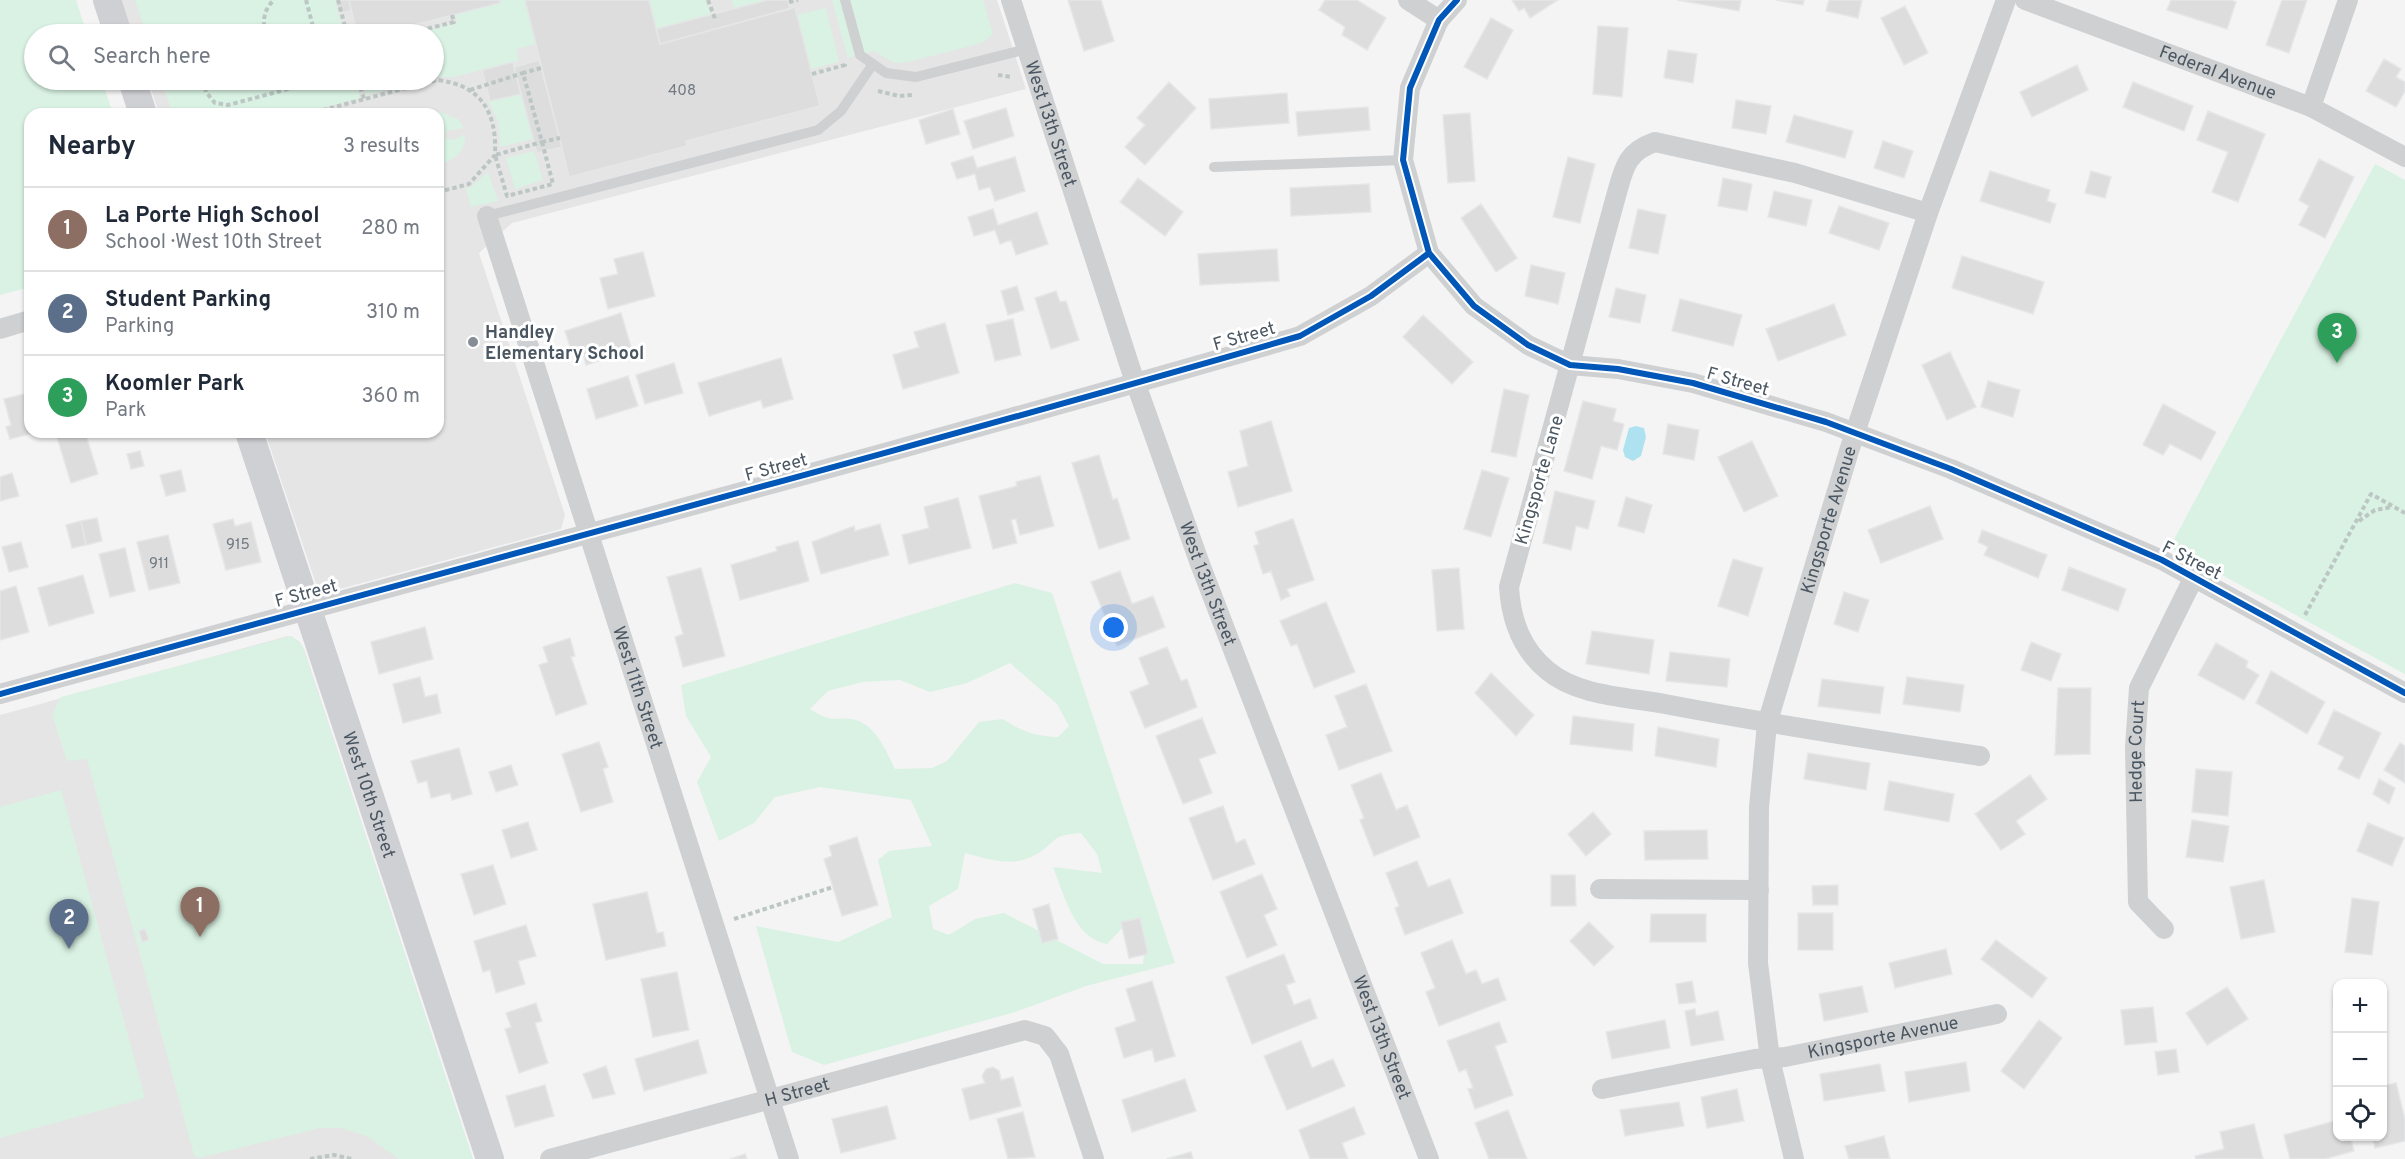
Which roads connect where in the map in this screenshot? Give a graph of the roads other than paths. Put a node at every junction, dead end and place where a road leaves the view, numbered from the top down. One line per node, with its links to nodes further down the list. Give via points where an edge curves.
1 (107, 0): 10 (street)
2 (845, 0): 12 (lane, via 860,54)
3 (1011, 0): 11 (street, West 13th Street)
4 (1408, 0): 9 (street)
5 (1456, 0): 9 (street)
6 (2006, 0): 19 (street, Kingsporte Avenue)
7 (2025, 0): 14 (street, Federal Avenue)
8 (2348, 0): 14 (street)
9 (1439, 20): 17 (street, via 1410,88)
10 (115, 24)
11 (1027, 49): 12 (lane, via 916,76 886,73); 25 (street, West 13th Street)
12 (873, 64): 20 (lane, via 841,111 818,130)
13 (135, 90): 15 (street)
14 (2311, 106): 16 (street, Federal Avenue)
15 (141, 108)
16 (2405, 157)
17 (1403, 160): 18 (lane); 21 (street)
18 (1214, 166)
19 (1928, 213): 24 (street, Kingsporte Lane, via 1795,173 1655,142 1639,148 1624,164); 26 (street, Kingsporte Avenue)
20 (487, 216): 28 (street, West 11th Street)
21 (1429, 253): 24 (street, F Street, via 1474,306 1528,345); 25 (street, F Street, via 1371,296 1300,336)
22 (24, 322): 23 (street)
23 (0, 329)
24 (1570, 365): 26 (street, F Street, via 1693,383 1826,422); 33 (street, Kingsporte Lane, via 1509,587 1511,615 1525,646 1548,671 1576,687)
25 (1136, 383): 28 (street, F Street); 46 (street, West 13th Street, via 1200,564)
26 (1854, 435): 29 (street, F Street, via 1983,483 2152,555); 33 (street, Kingsporte Avenue)
27 (251, 438): 30 (street, West 10th Street)
28 (588, 536): 30 (street, F Street); 41 (street, West 11th Street)
29 (2194, 577): 31 (street, F Street); 37 (street, Hedge Court, via 2139,688 2135,748 2138,902)
30 (307, 609): 32 (street, F Street); 42 (street, West 10th Street)
31 (2405, 693)
32 (0, 694)
33 (1767, 724): 34 (street, Kingsporte Lane); 36 (street, Kingsporte Avenue, via 1759,807)
34 (1980, 756)
35 (1600, 889): 36 (street)
36 (1759, 890): 39 (street, Kingsporte Avenue, via 1758,963)
37 (2164, 929)
38 (1997, 1014): 39 (street, Kingsporte Avenue)
39 (1770, 1059): 40 (street, Kingsporte Avenue); 47 (street, Kingsporte Avenue)
40 (1602, 1089)
41 (769, 1099): 43 (street, H Street); 44 (street, West 11th Street); 45 (street, H Street, via 1025,1030 1045,1036 1059,1054)
42 (490, 1159)
43 (550, 1159)
44 (789, 1159)
45 (1094, 1159)
46 (1429, 1159)
47 (1794, 1159)

